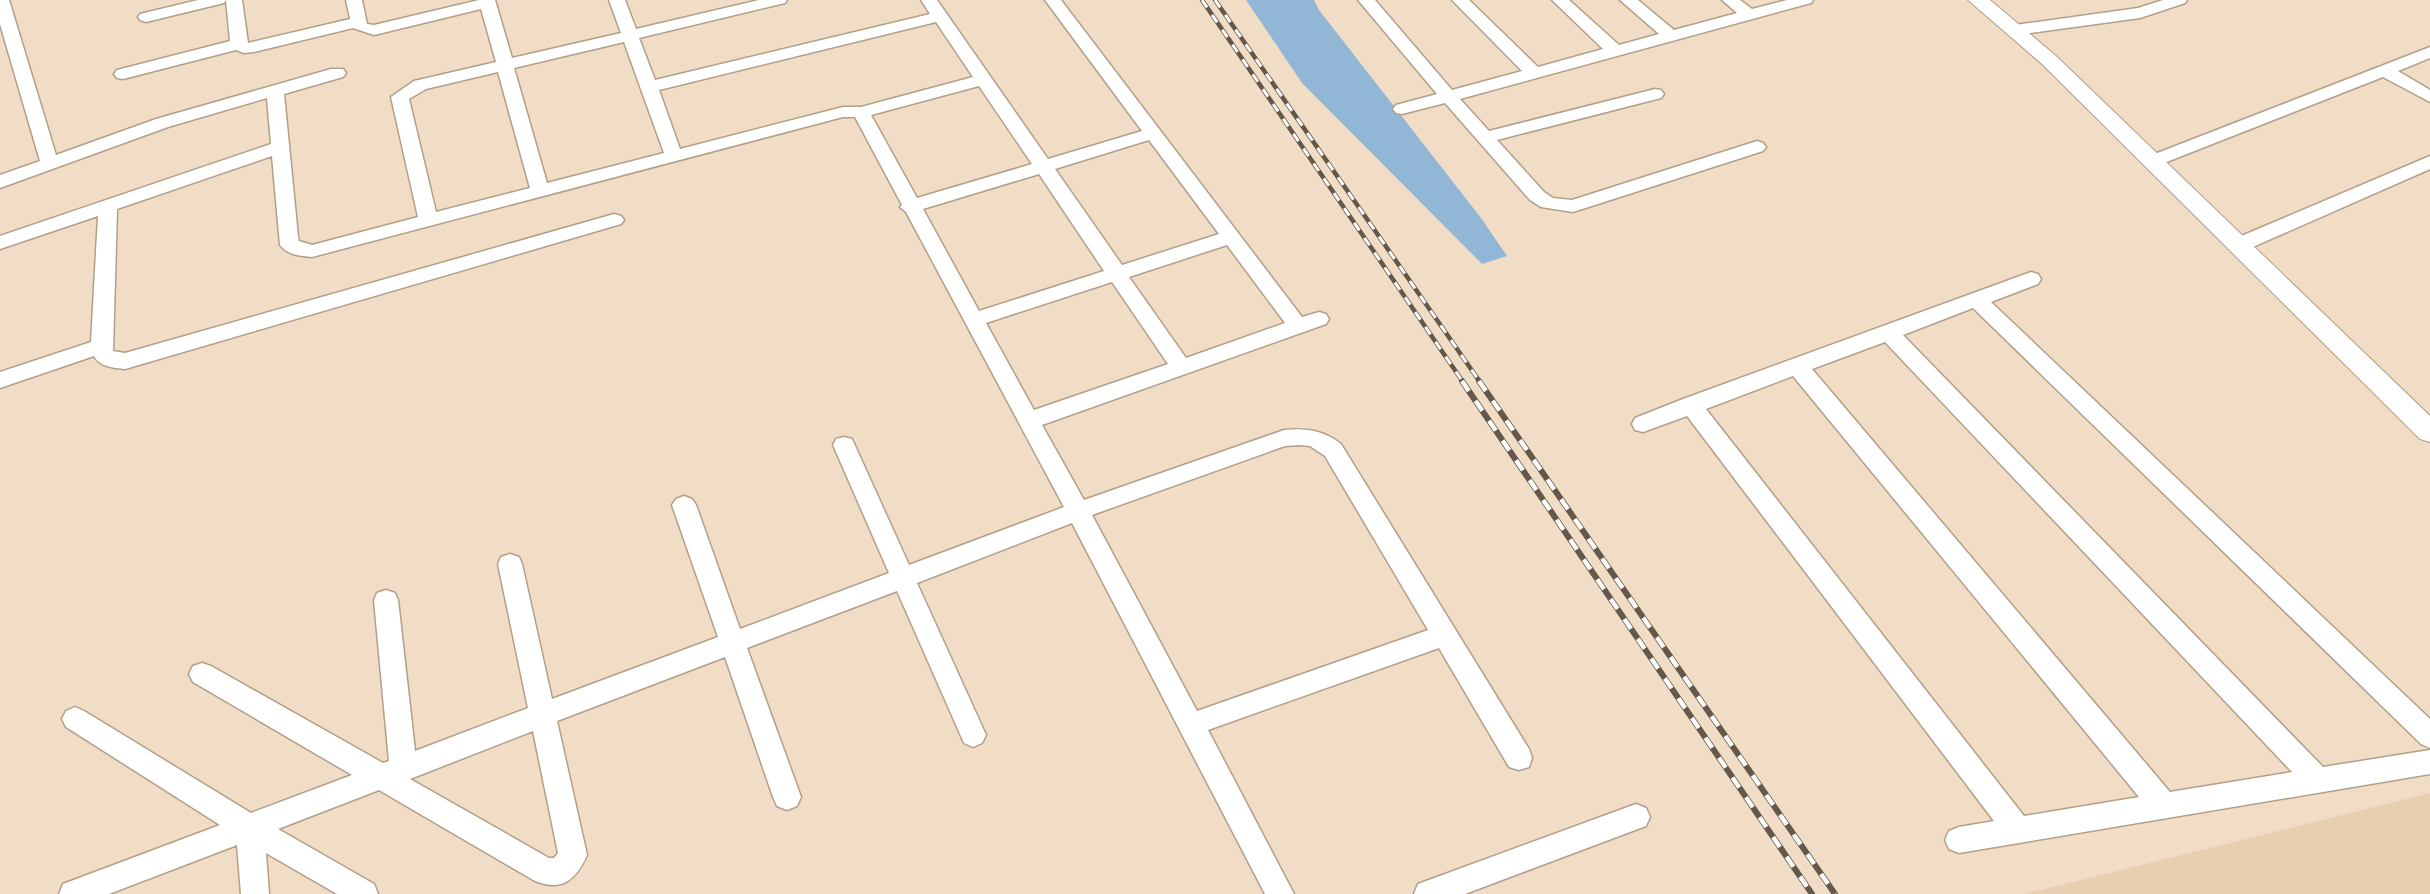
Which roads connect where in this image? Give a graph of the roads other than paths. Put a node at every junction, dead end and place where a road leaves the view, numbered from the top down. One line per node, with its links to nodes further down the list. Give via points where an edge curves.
1 (1, 0): 52 (street)
2 (218, 0): 23 (street)
3 (234, 0): 29 (street)
4 (354, 0): 25 (street)
5 (617, 0): 27 (street)
6 (696, 0): 24 (street)
7 (779, 0): 24 (street)
8 (929, 0): 22 (street)
9 (1054, 0): 45 (street)
10 (1366, 0): 41 (street)
11 (1460, 0): 35 (street)
12 (1560, 0): 30 (street)
13 (1628, 0): 28 (street)
14 (1730, 0): 21 (street)
15 (1805, 0): 21 (street)
16 (1978, 0): 26 (main road)
17 (2117, 0): 20 (street)
18 (2179, 0): 20 (street)
19 (487, 2): 25 (street, via 374,30 365,30); 32 (street)
20 (2132, 14): 26 (street)
21 (1749, 15): 28 (street)
22 (940, 16): 37 (street); 38 (street)
23 (146, 17)
24 (704, 18): 27 (street)
25 (359, 22): 29 (street, via 254,47 244,48)
26 (2016, 30): 50 (main road)
27 (631, 36): 32 (street); 38 (street)
28 (1671, 36): 30 (street)
29 (239, 44): 36 (street)
30 (1615, 52): 35 (street)
31 (2430, 52): 33 (street)
32 (503, 66): 55 (street); 59 (street, via 420,85 400,97)
33 (2384, 70): 42 (street); 50 (street)
34 (338, 72): 39 (street)
35 (1534, 73): 41 (street)
36 (123, 74)
37 (983, 80): 44 (street); 53 (street)
38 (649, 87): 49 (street)
39 (275, 91): 47 (street); 52 (street, via 162,123)
40 (1655, 94): 46 (street)
41 (1448, 96): 43 (street); 46 (street)
42 (2430, 97)
43 (1402, 109)
44 (861, 112): 49 (street, via 843,112); 57 (street)
45 (1153, 133): 53 (street); 60 (street)
46 (1484, 138): 48 (street, via 1537,196 1561,206 1573,206)
47 (280, 147): 56 (street); 59 (street, via 290,245 312,251)
48 (1757, 147)
49 (674, 156): 55 (street)
50 (2153, 161): 62 (main road)
51 (2430, 162): 62 (street)
52 (50, 164): 54 (street)
53 (1043, 166): 57 (street); 63 (street)
54 (0, 182)
55 (540, 192): 59 (street)
56 (108, 206): 61 (street); 70 (street)
57 (910, 206): 67 (street)
58 (614, 220): 70 (street, via 125,361 104,355)
59 (428, 221)
60 (1231, 237): 63 (street); 68 (street)
61 (0, 243)
62 (2239, 245): 77 (main road)
63 (1117, 274): 67 (street); 72 (street)
64 (2031, 280): 65 (street)
65 (1977, 300): 69 (street); 91 (street)
66 (1319, 319): 68 (street)
67 (973, 320): 75 (street)
68 (1298, 326): 72 (street)
69 (1888, 332): 71 (street); 95 (street)
70 (101, 346): 73 (street)
71 (1797, 366): 74 (street); 97 (street)
72 (1181, 367): 75 (street)
73 (0, 380)
74 (1691, 406): 76 (street); 100 (street)
75 (1028, 421): 80 (street)
76 (1643, 424)
77 (2430, 432)
78 (844, 445): 82 (street)
79 (684, 505): 85 (street)
80 (1078, 511): 82 (street); 84 (street, via 1284,438 1307,436 1321,440 1333,450); 89 (street)
81 (510, 564): 87 (street)
82 (904, 578): 85 (street); 90 (street)
83 (386, 600): 94 (street)
84 (1444, 635): 89 (street); 92 (street)
85 (732, 643): 87 (street); 96 (street)
86 (202, 674): 94 (street)
87 (544, 714): 94 (street); 94 (street, via 573,855 567,867 556,873 545,871)
88 (75, 719): 99 (street)
89 (1190, 725): 106 (street)
90 (973, 735)
91 (2430, 736)
92 (1518, 758)
93 (2430, 762): 95 (street)
94 (392, 773): 99 (street)
95 (2317, 780): 97 (street)
96 (787, 797)
97 (2164, 806): 100 (street)
98 (1636, 817): 107 (street)
99 (250, 828): 102 (street); 104 (street); 105 (street)
100 (2018, 830): 101 (street)
101 (1960, 840)
102 (120, 885): 103 (street)
103 (73, 894)
104 (256, 894)
105 (364, 894)
106 (1280, 894)
107 (1428, 894)

